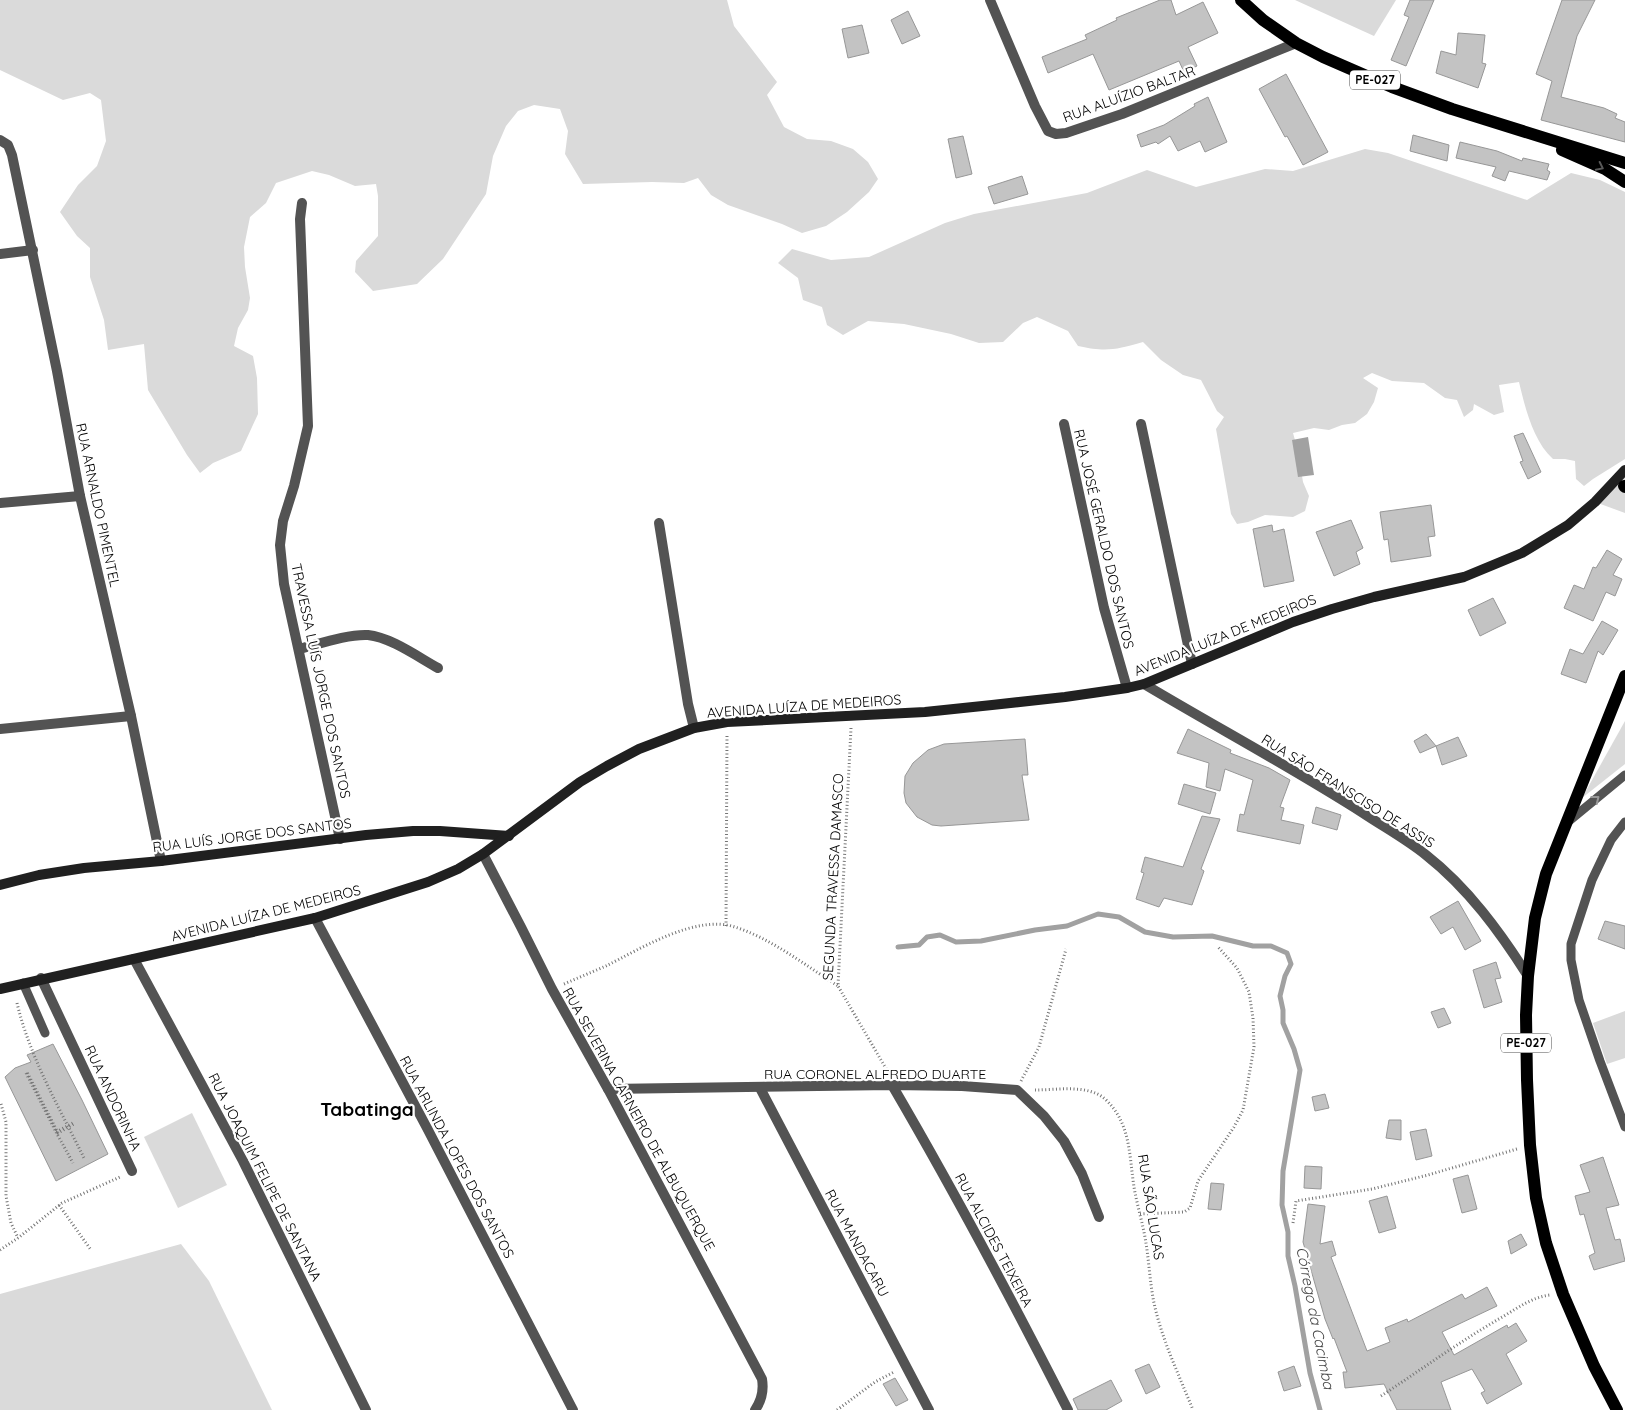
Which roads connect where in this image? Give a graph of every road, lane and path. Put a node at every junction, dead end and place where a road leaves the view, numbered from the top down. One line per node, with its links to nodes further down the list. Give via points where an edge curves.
1 (990, 0): 3 (street, RUA ALUÍZIO BALTAR, via 1035,106 1048,131 1056,134 1122,114)
2 (1241, 0): 3 (main road, PE-027)
3 (1296, 43): 4 (main road, PE-027, via 1392,87)
4 (1524, 132): 6 (main road, PE-027); 7 (main road, PE-027, one-way to 7)
5 (0, 140): 9 (street, RUA ARNALDO PIMENTEL, via 8,145 12,155)
6 (1625, 162)
7 (1625, 182)
8 (302, 203): 19 (street, TRAVESSA LUÍS JORGE DOS SANTOS, via 308,426 283,521 280,545 284,584)
9 (33, 250): 10 (street); 15 (street, RUA ARNALDO PIMENTEL)
10 (0, 254)
11 (1064, 424): 24 (street, RUA JOSÉ GERALDO DOS SANTOS, via 1104,608)
12 (1141, 424): 20 (street)
13 (1625, 470): 16 (street)
14 (1625, 486): 16 (street)
15 (80, 496): 17 (street); 26 (street, RUA ARNALDO PIMENTEL)
16 (1595, 502): 20 (street, AVENIDA LUÍZA DE MEDEIROS, via 1568,525 1522,552 1464,577 1332,609)
17 (0, 503)
18 (659, 523): 29 (street)
19 (299, 649): 21 (street, via 367,635 386,640); 34 (street, TRAVESSA LUÍS JORGE DOS SANTOS)
20 (1192, 664): 23 (street, AVENIDA LUÍZA DE MEDEIROS)
21 (438, 668)
22 (1625, 676): 31 (main road, PE-027)
23 (1144, 684): 24 (street, AVENIDA LUÍZA DE MEDEIROS); 43 (street, RUA SÃO FRANSCISO DE ASSIS, via 1266,753 1426,854 1464,891 1504,938)
24 (1127, 688): 25 (street, AVENIDA LUÍZA DE MEDEIROS, via 925,712)
25 (852, 714): 27 (street, AVENIDA LUÍZA DE MEDEIROS); 47 (path, SEGUNDA TRAVESSA DAMASCO)
26 (131, 716): 28 (street); 36 (street, RUA ARNALDO PIMENTEL)
27 (727, 722): 29 (street, AVENIDA LUÍZA DE MEDEIROS); 39 (path)
28 (0, 728)
29 (694, 728): 33 (street, AVENIDA LUÍZA DE MEDEIROS, via 639,749 607,766 580,782)
30 (1625, 775): 31 (lane, one-way to 30)
31 (1567, 822): 43 (main road, PE-027, via 1544,883 1535,918)
32 (1625, 822): 59 (lane, via 1611,840 1592,880 1574,931 1571,960 1579,1000)
33 (509, 836): 34 (street, RUA LUÍS JORGE DOS SANTOS, via 413,831); 35 (street, AVENIDA LUÍZA DE MEDEIROS)
34 (340, 839): 36 (street, RUA LUÍS JORGE DOS SANTOS)
35 (483, 854): 38 (street, AVENIDA LUÍZA DE MEDEIROS, via 428,882); 49 (street, RUA SEVERINA CARNEIRO DE ALBUQUERQUE)
36 (161, 861): 37 (street, RUA LUÍS JORGE DOS SANTOS, via 39,875)
37 (0, 885)
38 (315, 918): 42 (street, AVENIDA LUÍZA DE MEDEIROS); 77 (street, RUA ARLINDA LOPES DOS SANTOS, via 428,1128)
39 (726, 926): 47 (path, via 734,926 773,944); 49 (path, via 686,929)
40 (1218, 947): 66 (path, via 1237,968 1249,992 1254,1047 1244,1110 1198,1181 1190,1208 1184,1212)
41 (1066, 949): 56 (path, via 1039,1047)
42 (134, 959): 44 (street, AVENIDA LUÍZA DE MEDEIROS); 76 (street, RUA JOAQUIM FELIPE DE SANTANA, via 243,1161)
43 (1528, 976): 61 (main road, PE-027, via 1526,1080)
44 (41, 978): 45 (street, AVENIDA LUÍZA DE MEDEIROS); 64 (street, RUA ANDORINHA)
45 (23, 983): 46 (street, AVENIDA LUÍZA DE MEDEIROS); 50 (lane)
46 (12, 986): 48 (street, AVENIDA LUÍZA DE MEDEIROS); 58 (path, via 32,1054)
47 (838, 986): 53 (path, SEGUNDA TRAVESSA DAMASCO)
48 (0, 989)
49 (552, 989): 55 (street, RUA SEVERINA CARNEIRO DE ALBUQUERQUE)
50 (45, 1033)
51 (37, 1066): 58 (path)
52 (27, 1072): 60 (path)
53 (894, 1086): 54 (street, RUA CORONEL ALFREDO DUARTE); 56 (street, RUA CORONEL ALFREDO DUARTE); 81 (street, RUA ALCIDES TEIXEIRA)
54 (760, 1088): 55 (street, RUA CORONEL ALFREDO DUARTE); 73 (street, RUA MANDACARU)
55 (608, 1090): 78 (street, RUA SEVERINA CARNEIRO DE ALBUQUERQUE, via 762,1378 762,1399)
56 (1017, 1090): 66 (path, RUA SÃO LUCAS, via 1088,1090 1112,1106 1126,1129); 67 (street, via 1064,1141 1082,1174)
57 (1, 1104): 69 (path, via 6,1122 6,1196 11,1223)
58 (68, 1127): 60 (path); 62 (path)
59 (1625, 1127)
60 (57, 1132): 63 (path)
61 (1530, 1145): 68 (path, via 1428,1175 1296,1201); 72 (main road, PE-027, via 1536,1198 1546,1243)
62 (83, 1158)
63 (73, 1163)
64 (132, 1171): 65 (path, RUA ANDORINHA)
65 (59, 1205): 69 (path, RUA ANDORINHA); 71 (path)
66 (1140, 1214): 82 (path, RUA SÃO LUCAS, via 1154,1302 1167,1347)
67 (1099, 1217)
68 (1293, 1223)
69 (18, 1238): 70 (path, RUA ANDORINHA)
70 (0, 1250)
71 (91, 1250)
72 (1563, 1294): 74 (path, via 1542,1296 1528,1302); 75 (main road, PE-027)
73 (906, 1366): 79 (path, via 875,1382); 80 (street, RUA MANDACARU)
74 (1381, 1396)
75 (1615, 1409)
76 (366, 1410)
77 (572, 1410)
78 (755, 1410)
79 (837, 1410)
80 (929, 1410)
81 (1068, 1410)
82 (1193, 1410)

